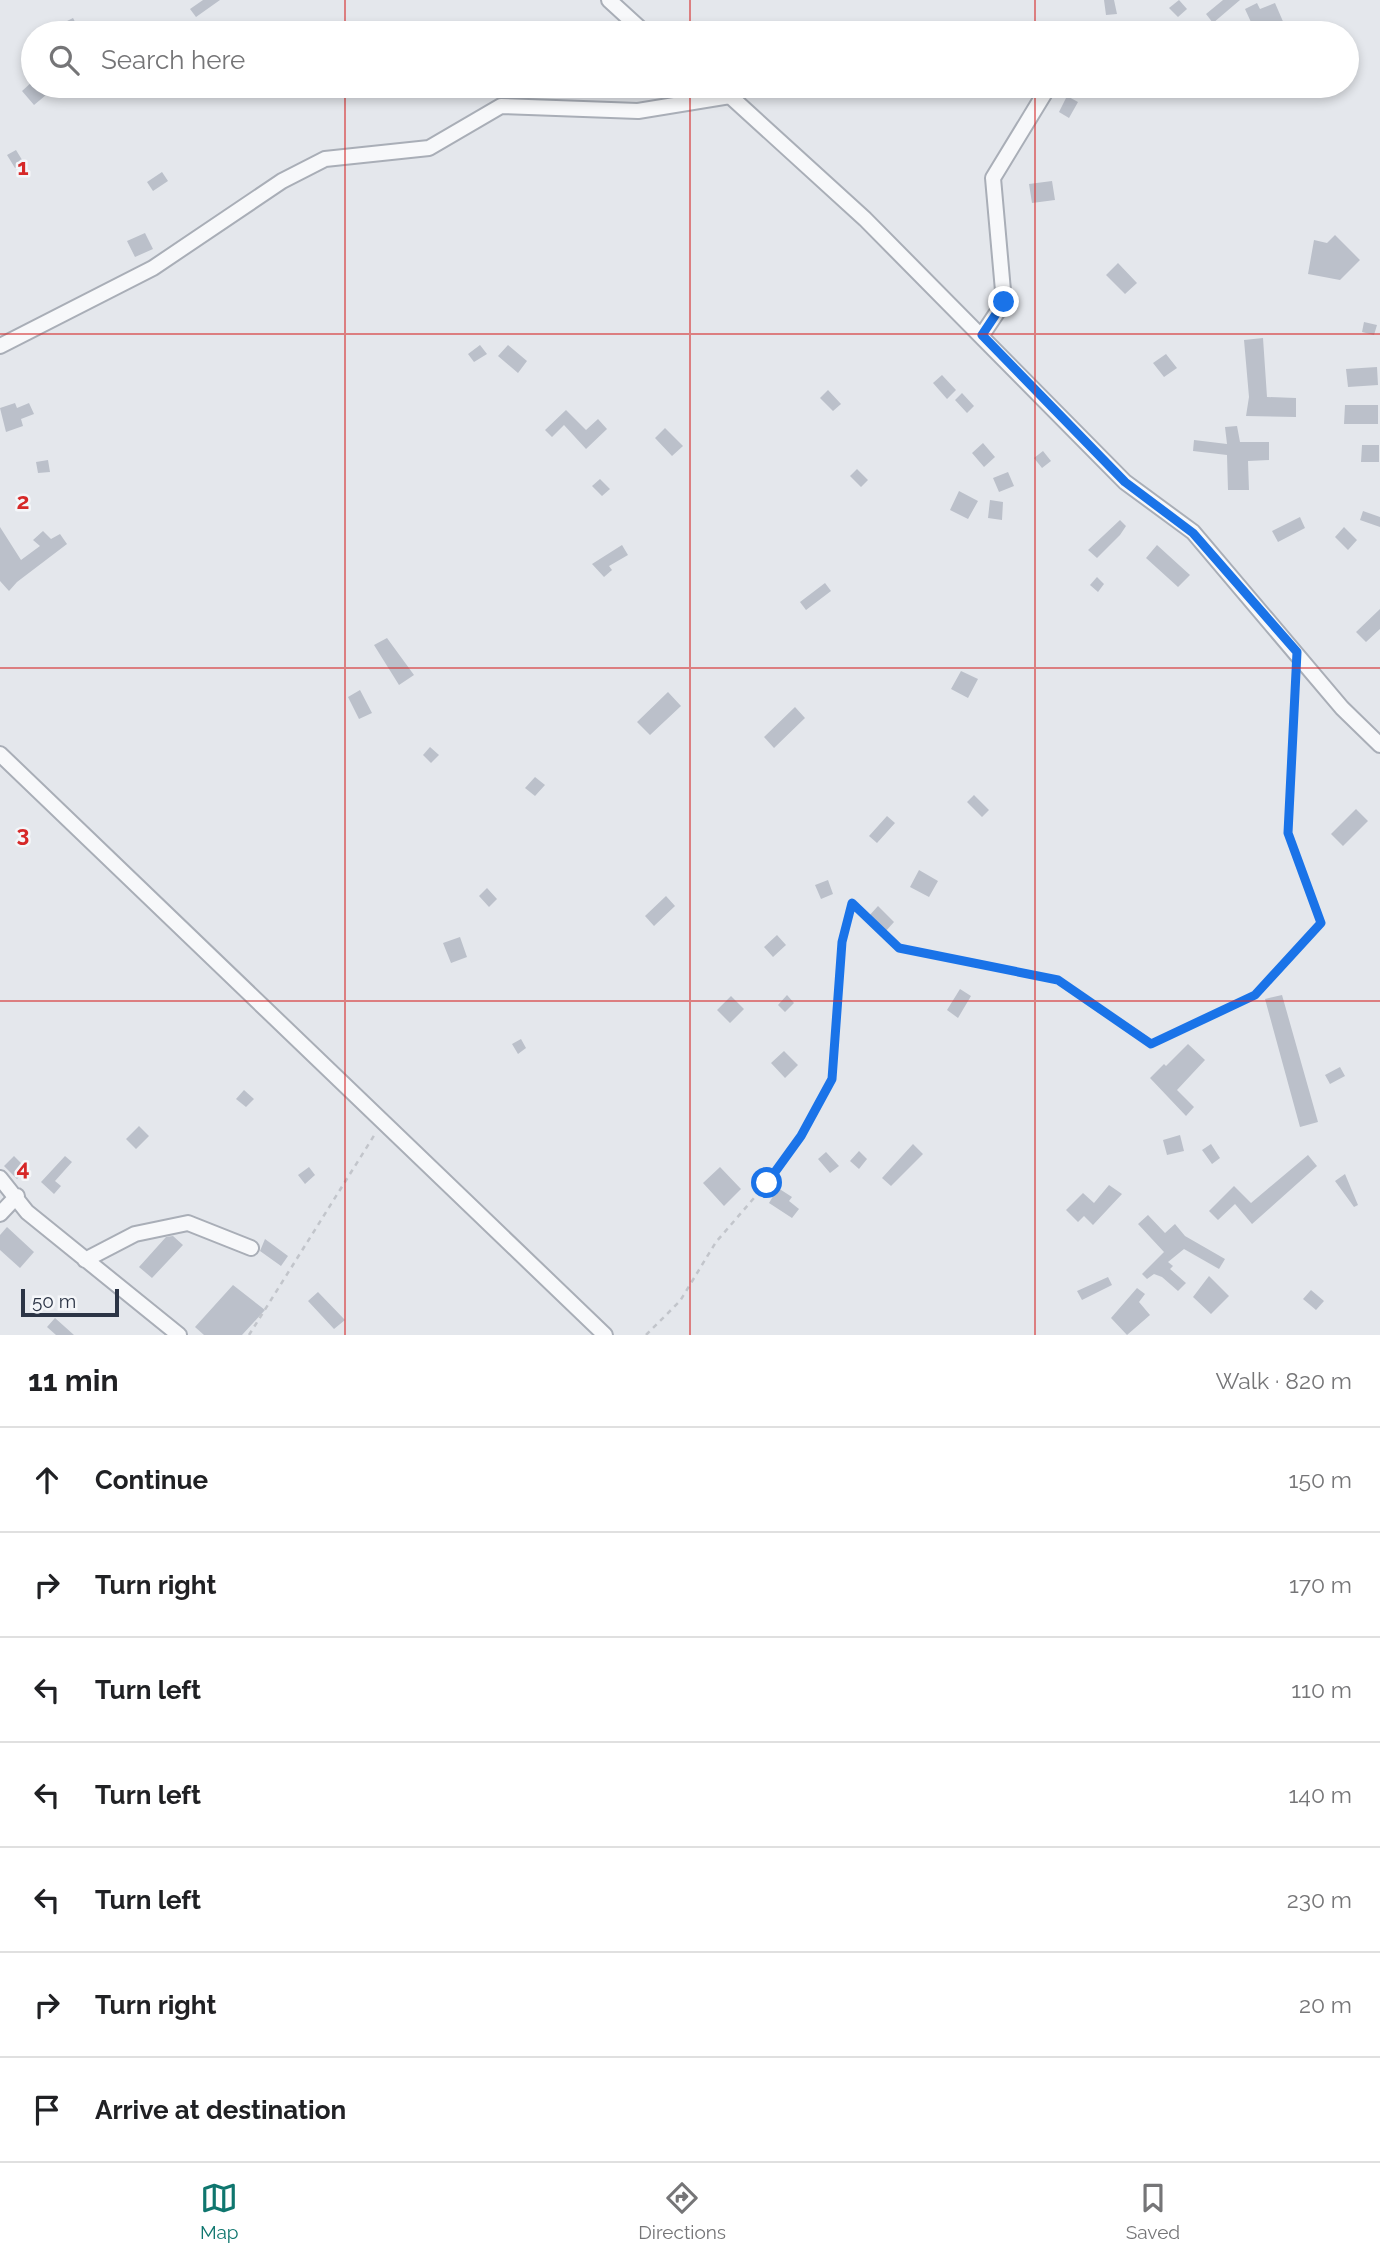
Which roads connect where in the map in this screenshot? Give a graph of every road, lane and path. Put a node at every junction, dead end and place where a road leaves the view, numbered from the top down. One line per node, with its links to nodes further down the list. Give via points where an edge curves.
1 (609, 0): 2 (street)
2 (632, 21)
3 (718, 98): 7 (street, via 638,111 501,106 429,148 325,159 282,181 153,268)
4 (732, 98): 6 (street, via 865,219)
5 (1042, 98): 6 (street, via 993,178 1004,302)
6 (982, 335): 8 (street, via 1125,482 1193,533)
7 (0, 346)
8 (1297, 652): 9 (street, via 1342,708); 20 (path, via 1288,833 1321,923 1255,995 1151,1044 1058,980 899,948 852,903 842,942 832,1079 801,1136 767,1183 716,1242 680,1301)
9 (1380, 745)
10 (0, 754): 11 (street)
11 (383, 1122): 18 (path); 19 (street)
12 (0, 1178): 13 (street)
13 (17, 1196): 14 (street); 16 (street, via 27,1212)
14 (0, 1214)
15 (251, 1248): 16 (street, via 188,1223 135,1234)
16 (85, 1260): 17 (street)
17 (171, 1333)
18 (248, 1335)
19 (604, 1335)
20 (646, 1335)

